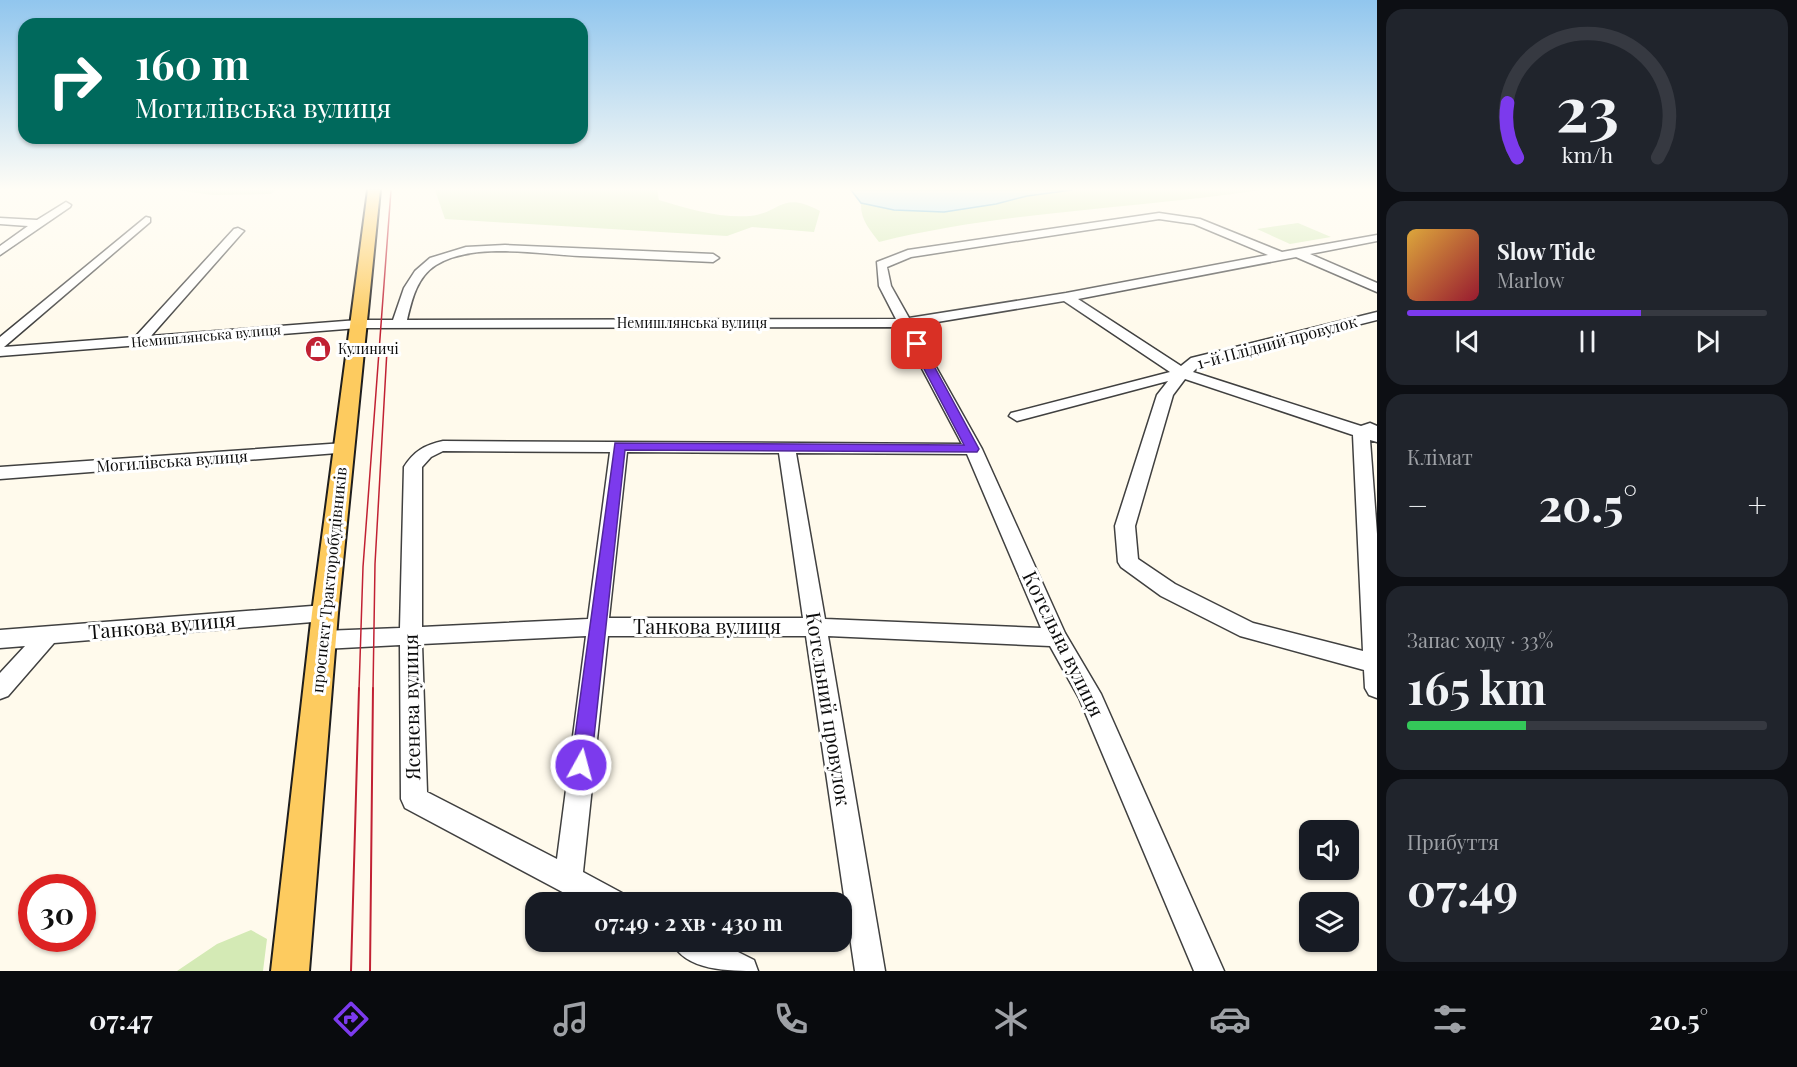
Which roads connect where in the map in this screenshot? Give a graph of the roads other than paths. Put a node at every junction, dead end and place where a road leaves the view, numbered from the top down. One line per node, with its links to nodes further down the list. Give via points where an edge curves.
1 (23, 235): 8 (street)
2 (128, 235): 19 (street)
3 (234, 235): 18 (street)
4 (369, 235): 17 (main road, проспект Тракторобудівників)
5 (1031, 235): 15 (street, Котельна вулиця, via 908,254 881,265 885,286)
6 (1231, 235): 10 (street, Котельна вулиця)
7 (1377, 238): 9 (street, Немишлянська вулиця)
8 (0, 251)
9 (1297, 253): 10 (street, Немишлянська вулиця); 12 (street)
10 (1281, 256): 13 (street, Немишлянська вулиця)
11 (713, 258): 16 (street, via 508,250 459,252 428,265 408,287)
12 (1377, 288)
13 (1065, 297): 15 (street, Немишлянська вулиця); 21 (street)
14 (1377, 316): 21 (street, 1-й Плідний провулок, via 1196,361)
15 (905, 322): 16 (street, Немишлянська вулиця); 27 (street, Котельна вулиця)
16 (399, 323): 17 (street, Немишлянська вулиця)
17 (358, 324): 18 (street, Немишлянська вулиця); 25 (main road, проспект Тракторобудівників)
18 (140, 341): 20 (street, Немишлянська вулиця)
19 (0, 344)
20 (0, 352)
21 (1182, 373): 22 (street); 23 (street); 37 (street, 1-й Плідний провулок, via 1165,395 1125,526 1128,562 1168,590 1248,630)
22 (1017, 416)
23 (1372, 431): 37 (street)
24 (620, 446): 26 (street); 30 (street); 33 (street, Ясенева вулиця, via 443,446 423,453 412,466)
25 (344, 448): 28 (street, Могилівська вулиця); 29 (main road, проспект Тракторобудівників)
26 (787, 448): 27 (street); 31 (street, Котельний провулок)
27 (973, 449): 34 (street, Котельна вулиця)
28 (0, 473)
29 (325, 613): 32 (street, Танкова вулиця); 36 (main road, проспект Тракторобудівників)
30 (597, 627): 31 (street, Танкова вулиця); 33 (street, Танкова вулиця); 40 (street)
31 (815, 627): 34 (street, Танкова вулиця); 45 (street, Котельний провулок)
32 (48, 635): 35 (street, Танкова вулиця); 38 (street)
33 (411, 637): 36 (street, Танкова вулиця); 40 (street, Ясенева вулиця, via 414,799)
34 (1056, 637): 46 (street, Котельна вулиця, via 1089,694)
35 (0, 639)
36 (323, 640): 43 (main road, проспект Тракторобудівників)
37 (1375, 663): 39 (street)
38 (0, 688)
39 (1377, 688)
40 (568, 880): 41 (street, Ясенева вулиця)
41 (591, 892)
42 (706, 952): 44 (street)
43 (290, 971)
44 (743, 971)
45 (870, 971)
46 (1209, 971)

